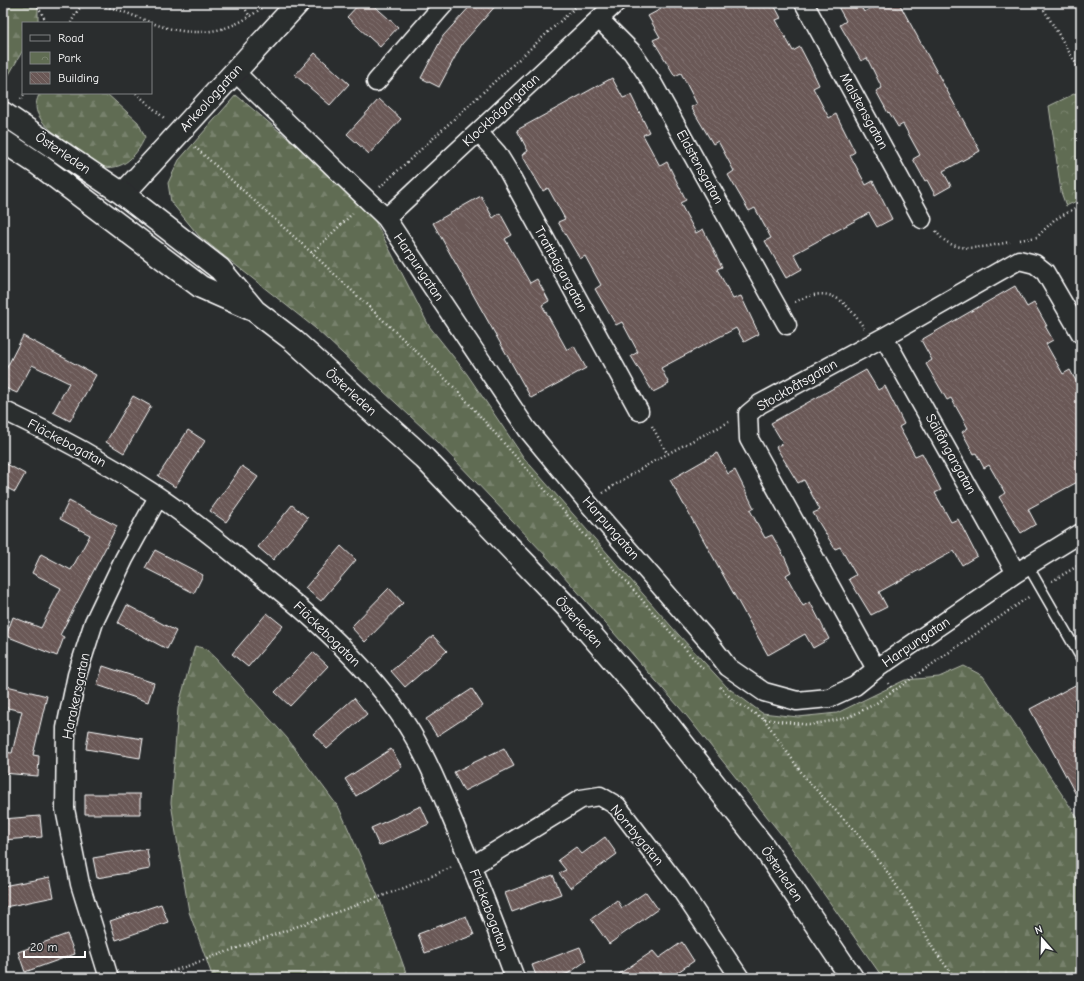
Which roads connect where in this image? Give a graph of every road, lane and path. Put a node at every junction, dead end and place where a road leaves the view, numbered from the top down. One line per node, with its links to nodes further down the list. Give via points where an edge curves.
1 (36, 3): 12 (path)
2 (242, 3): 10 (path)
3 (266, 3): 10 (path)
4 (298, 3): 16 (main road, Arkeologgatan)
5 (445, 3): 18 (street)
6 (580, 3): 26 (path)
7 (616, 3): 11 (street, Klockbägargatan)
8 (804, 3): 30 (street, Malstensgatan)
9 (1040, 3): 17 (path)
10 (250, 16): 15 (path, via 234,25 216,30 190,32)
11 (598, 19): 22 (street, Klockbägargatan); 33 (street, Eldstensgatan, via 632,52 652,82)
12 (46, 22)
13 (72, 22): 14 (path, via 82,6 93,3 106,4)
14 (151, 22)
15 (152, 23)
16 (235, 72): 25 (main road, Arkeologgatan); 26 (street, Harpungatan)
17 (1081, 72)
18 (376, 82)
19 (137, 94): 21 (path)
20 (3, 113): 25 (main road, Österleden)
21 (169, 123)
22 (478, 132): 29 (street, Klockbägargatan); 37 (street, Trattbägargatan, via 497,153 508,171)
23 (3, 141): 28 (main road, Österleden)
24 (191, 144): 31 (path)
25 (123, 194): 28 (main road); 32 (main road, Österleden, via 220,269)
26 (367, 200): 29 (street, Harpungatan); 31 (path)
27 (1081, 205): 30 (path, via 1054,220 1037,237 992,246 962,248 947,243 936,232 929,217)
28 (106, 215): 32 (main road, Österleden, via 200,287)
29 (386, 218): 41 (street, Harpungatan, via 527,429)
30 (922, 219)
31 (312, 253): 48 (path, via 456,389)
32 (255, 311): 56 (main road, Österleden, via 293,340 425,459 568,608 658,712 763,846)
33 (783, 318): 35 (path, via 803,298 832,296 850,308 869,336)
34 (1081, 334): 35 (street, Stockbåtsgatan, via 1045,272 1036,265 1019,260)
35 (884, 337): 38 (street, Stockbåtsgatan, via 760,404); 44 (street, Sälfångargatan)
36 (3, 410): 40 (street, Fläckebogatan, via 51,433)
37 (638, 411): 39 (path, via 642,409)
38 (748, 414): 39 (path); 47 (street, Stockbåtsgatan, via 749,439)
39 (667, 453): 41 (path, via 628,475)
40 (158, 497): 51 (street, Fläckebogatan, via 296,603 354,658 411,731 432,770); 52 (street, Harakersgatan, via 124,559 94,622 77,675 66,728 65,809 80,884)
41 (588, 503): 47 (street, Harpungatan, via 728,667 764,692 798,702 829,698 855,686)
42 (1081, 533): 44 (street, Harpungatan)
43 (1081, 564): 45 (path)
44 (1022, 569): 45 (lane); 47 (street, Harpungatan)
45 (1040, 589): 46 (lane); 50 (path, via 875,704 847,718 809,725)
46 (1081, 658)
47 (876, 669)
48 (706, 672)
49 (717, 684): 50 (path, via 734,701)
50 (764, 719): 57 (path, via 806,779 856,832 888,873 934,950)
51 (472, 866): 53 (path, via 457,865 404,888); 54 (street, Fläckebogatan); 55 (street, Norrbygatan, via 580,799 600,796 616,806 679,887)
52 (109, 978)
53 (154, 978)
54 (515, 978)
55 (740, 978)
56 (852, 978)
57 (955, 978)

